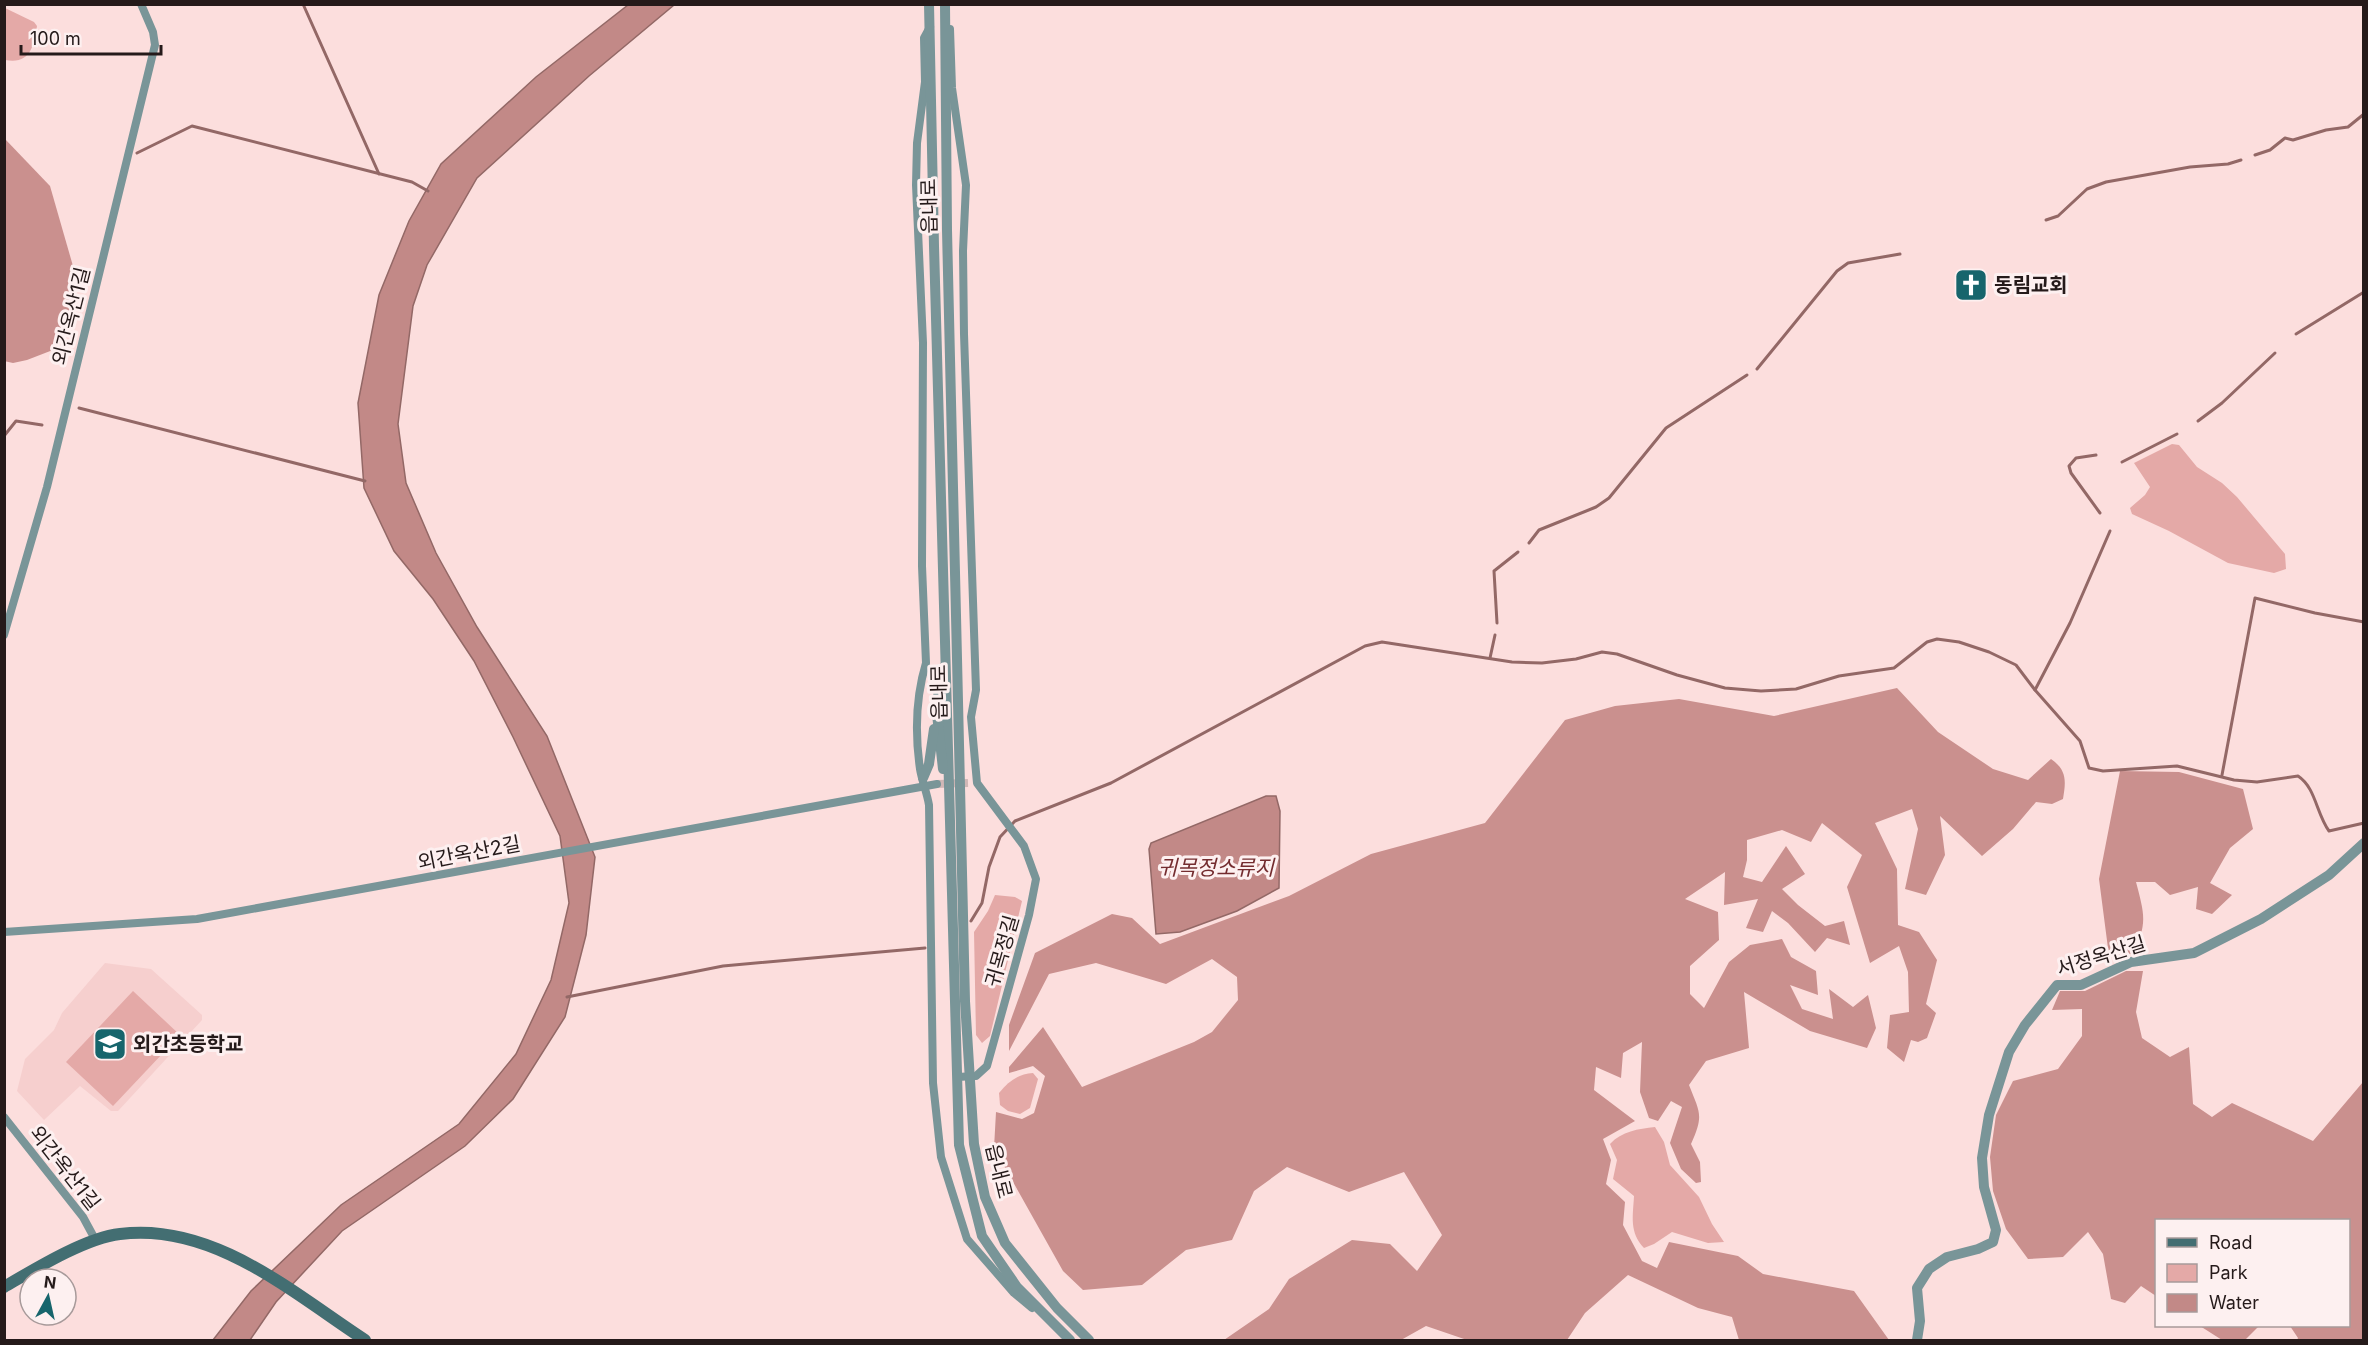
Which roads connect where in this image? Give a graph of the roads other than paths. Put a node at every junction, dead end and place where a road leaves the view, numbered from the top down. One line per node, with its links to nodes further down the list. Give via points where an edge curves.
1 (141, 4): 5 (street, 외간옥산1길, via 155,45 47,487)
2 (929, 4): 4 (street, 읍내로)
3 (946, 4): 14 (street, 읍내로, via 955,600); 14 (street, 귀목정길, via 952,88 966,185 964,334 976,690 971,717 973,783 1024,846 1036,879 987,1066)
4 (930, 26): 6 (street, 읍내로); 8 (street, via 924,38 925,82 916,185 923,365 922,566 926,663 917,718)
5 (4, 635)
6 (945, 657): 7 (street, via 939,672); 10 (street, 읍내로)
7 (937, 714): 8 (street); 10 (street, via 940,758)
8 (924, 782): 9 (street, 외간옥산2길); 12 (street, 외간옥산2길, via 197,919); 18 (street, via 929,805 933,1083 941,1157 967,1239 1014,1293)
9 (937, 784)
10 (949, 788): 13 (street, 읍내로)
11 (2364, 843): 22 (street, 서정옥산길, via 2329,875 2261,919 2194,953 2131,962 2080,985 2057,985 2009,1052 1989,1115 1982,1158 1984,1187 1996,1230 1993,1242 1947,1257 1929,1269 1917,1288)
12 (4, 932)
13 (957, 1077): 14 (street); 18 (street, 읍내로, via 959,1145 982,1236 1017,1287)
14 (969, 1077): 21 (street, 읍내로, via 974,1144 994,1220 1005,1243)
15 (4, 1117): 16 (street, 외간옥산1길, via 83,1217)
16 (96, 1241): 17 (main road); 19 (main road, via 138,1233 198,1240 254,1266)
17 (4, 1287)
18 (1059, 1330): 20 (street, 읍내로)
19 (365, 1341)
20 (1070, 1341)
21 (1089, 1341)
22 (1917, 1341)

